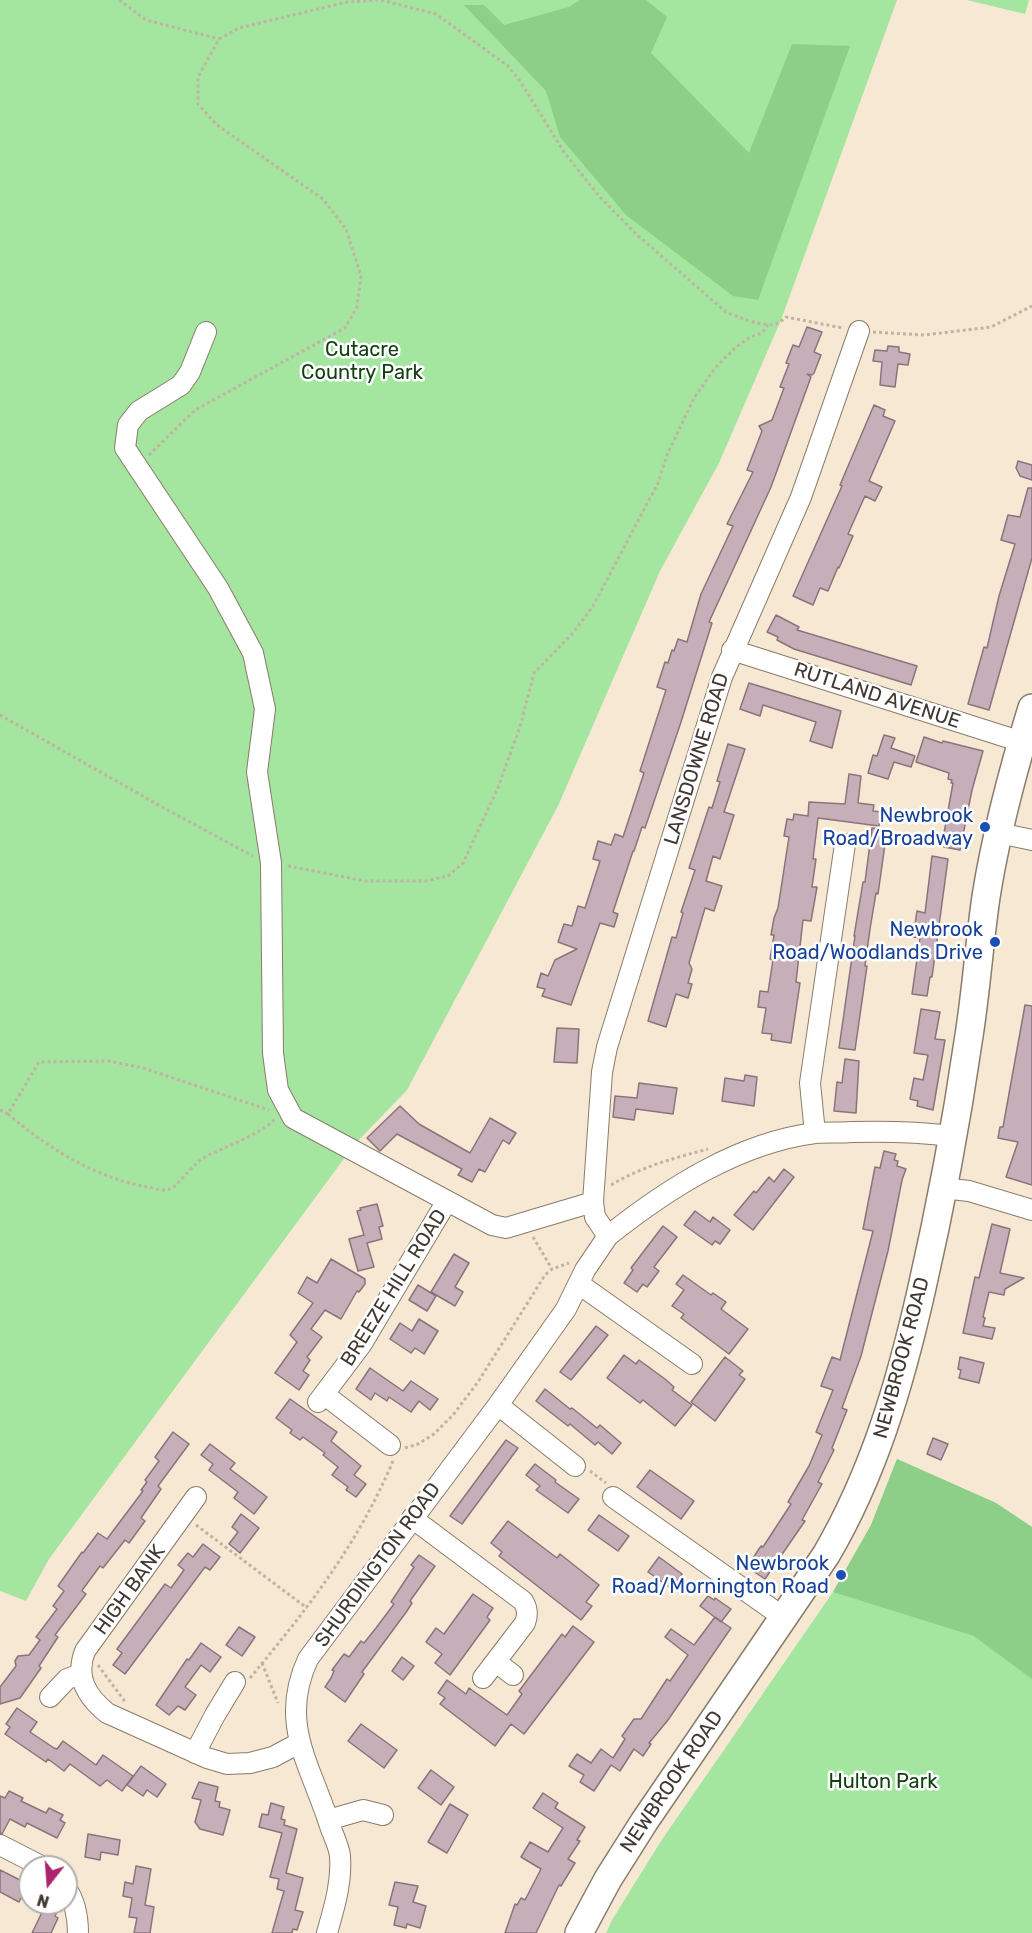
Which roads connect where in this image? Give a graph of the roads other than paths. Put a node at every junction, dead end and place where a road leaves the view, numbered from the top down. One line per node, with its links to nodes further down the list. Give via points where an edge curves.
1 (859, 331): 3 (street, LANSDOWNE ROAD, via 801,497)
2 (206, 332): 13 (street, via 181,385 139,411 128,424 125,448 218,588 253,653 265,709 257,772 271,863 273,1053 278,1090 287,1116)
3 (732, 650): 5 (street, RUTLAND AVENUE); 12 (street, LANSDOWNE ROAD, via 607,1047)
4 (1032, 708): 5 (highway, NEWBROOK ROAD)
5 (1022, 742): 6 (highway, NEWBROOK ROAD)
6 (999, 833): 7 (street); 10 (highway, NEWBROOK ROAD, via 986,895)
7 (1032, 840)
8 (845, 844): 9 (street, via 810,1083)
9 (815, 1133): 10 (street); 15 (street, via 735,1156 666,1193)
10 (953, 1136): 11 (highway, NEWBROOK ROAD)
11 (943, 1188): 14 (street, via 969,1191); 24 (highway, NEWBROOK ROAD, via 908,1350 881,1438 845,1523)
12 (593, 1198): 13 (street, BREEZE HILL ROAD, via 506,1228 492,1225); 15 (street, via 595,1216)
13 (447, 1201): 19 (street, BREEZE HILL ROAD, via 361,1345 322,1398)
14 (1032, 1210)
15 (608, 1236): 16 (street, SHURDINGTON ROAD)
16 (579, 1284): 17 (street); 18 (street, SHURDINGTON ROAD, via 566,1309)
17 (692, 1364)
18 (498, 1405): 20 (street); 23 (street, SHURDINGTON ROAD)
19 (386, 1446)
20 (575, 1466)
21 (613, 1497): 24 (street)
22 (195, 1508): 26 (street, HIGH BANK, via 85,1651)
23 (412, 1518): 25 (street, via 524,1601 525,1623); 31 (street, SHURDINGTON ROAD, via 308,1659 296,1696)
24 (783, 1617): 40 (highway, NEWBROOK ROAD, via 644,1822)
25 (496, 1662): 27 (street); 28 (street)
26 (81, 1674): 30 (street, via 67,1679); 32 (street, via 87,1691 107,1713)
27 (513, 1675)
28 (483, 1678)
29 (236, 1682): 32 (street)
30 (50, 1696)
31 (299, 1743): 32 (street, via 273,1757 250,1763 227,1764); 34 (street, SHURDINGTON ROAD)
32 (195, 1753)
33 (383, 1815): 34 (street, via 363,1810)
34 (328, 1820): 39 (street, SHURDINGTON ROAD, via 339,1855 339,1888)
35 (0, 1845): 36 (street)
36 (20, 1855)
37 (77, 1915): 38 (street)
38 (78, 1933)
39 (327, 1933)
40 (579, 1933)

